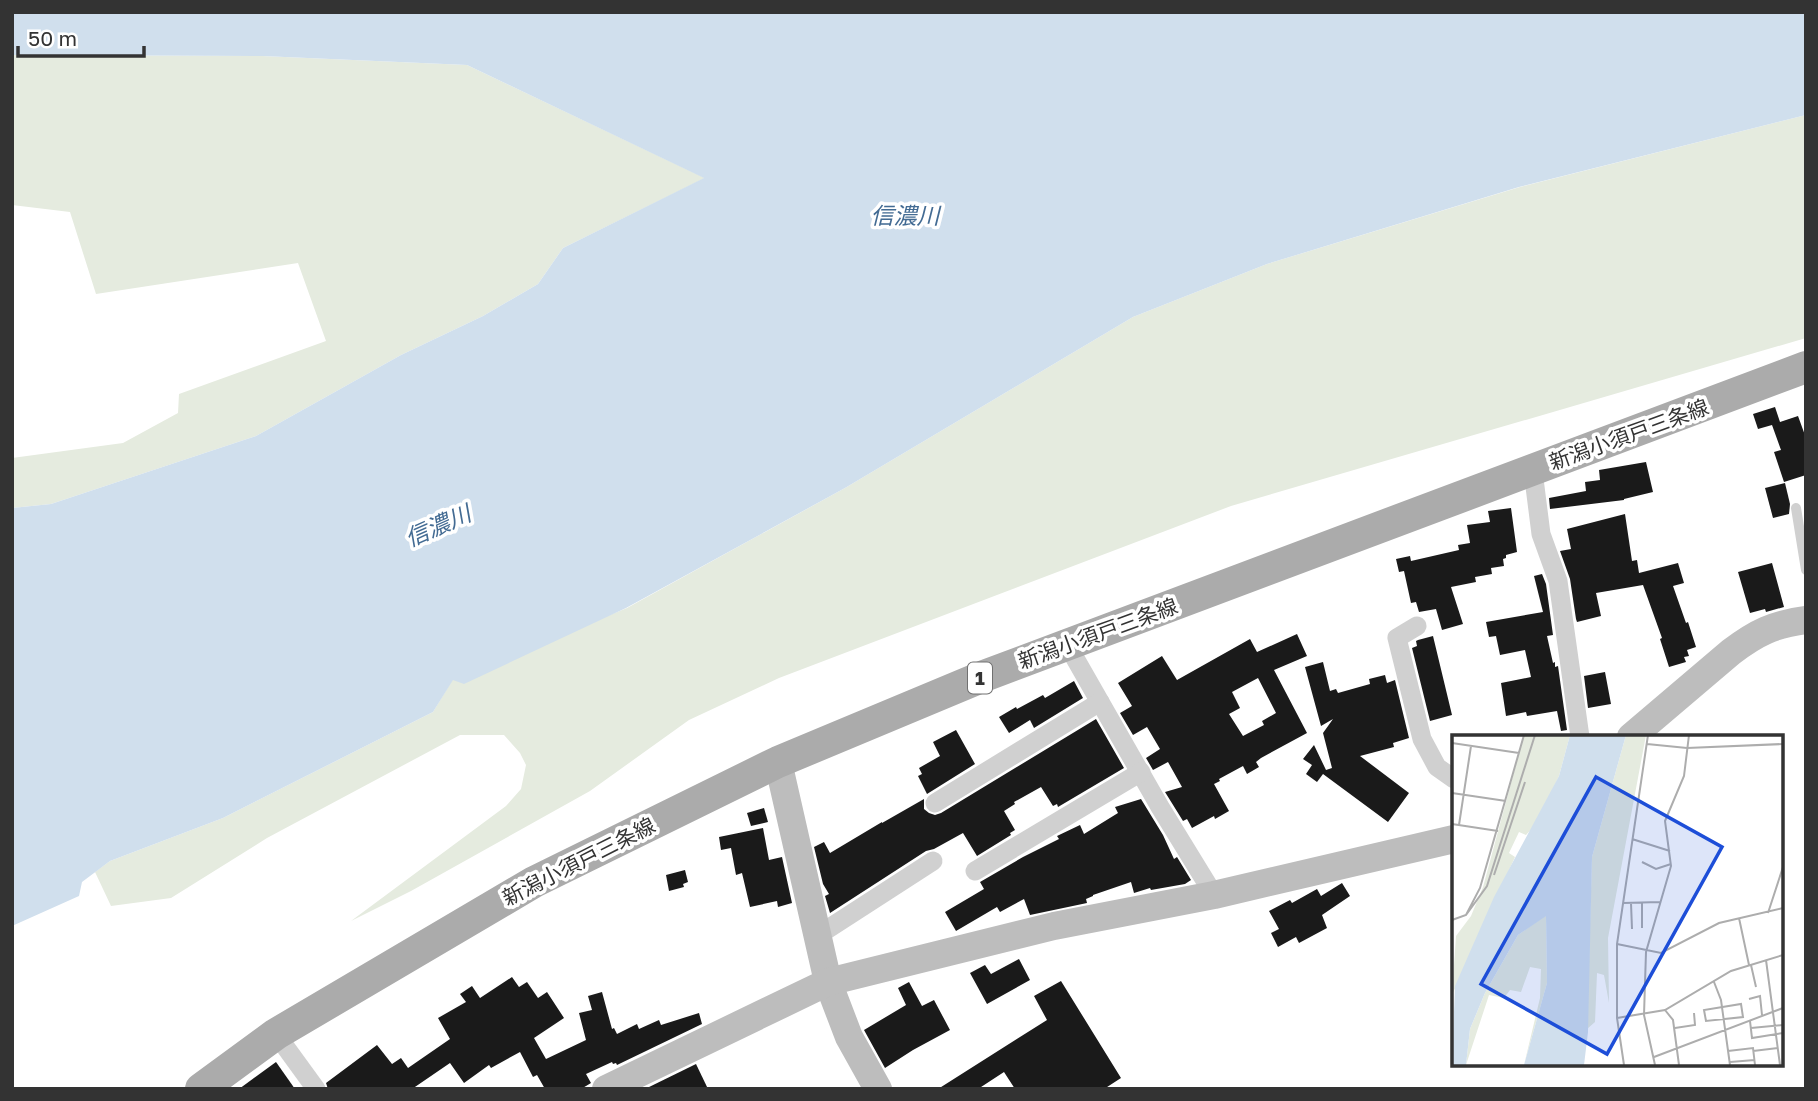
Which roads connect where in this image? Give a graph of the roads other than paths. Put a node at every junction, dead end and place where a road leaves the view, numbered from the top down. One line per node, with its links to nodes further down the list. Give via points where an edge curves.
1 (1806, 368): 2 (main road, 新潟小須戸三条線 / 1)
2 (1533, 471): 7 (main road, 新潟小須戸三条線 / 1); 9 (street, via 1541,534 1558,581)
3 (1796, 508): 4 (lane)
4 (1806, 570)
5 (1806, 620): 10 (street, via 1774,626 1747,640)
6 (1417, 626): 13 (street, via 1397,638 1422,739 1437,767)
7 (1068, 646): 8 (street); 11 (main road, 新潟小須戸三条線 / 1)
8 (1100, 702): 12 (street); 14 (street)
9 (1580, 735)
10 (1633, 735)
11 (778, 762): 19 (street); 21 (main road, 新潟小須戸三条線 / 1, via 534,882)
12 (1140, 772): 17 (street); 18 (street)
13 (1452, 778)
14 (935, 803)
15 (1452, 839): 18 (street)
16 (933, 861): 19 (street)
17 (975, 871)
18 (1214, 895): 20 (street, via 1054,926)
19 (817, 936): 20 (street)
20 (828, 982): 24 (street); 25 (street, via 849,1037)
21 (276, 1034): 22 (main road, 新潟小須戸三条線 / 1); 23 (street)
22 (201, 1089)
23 (316, 1089)
24 (606, 1089)
25 (878, 1089)

